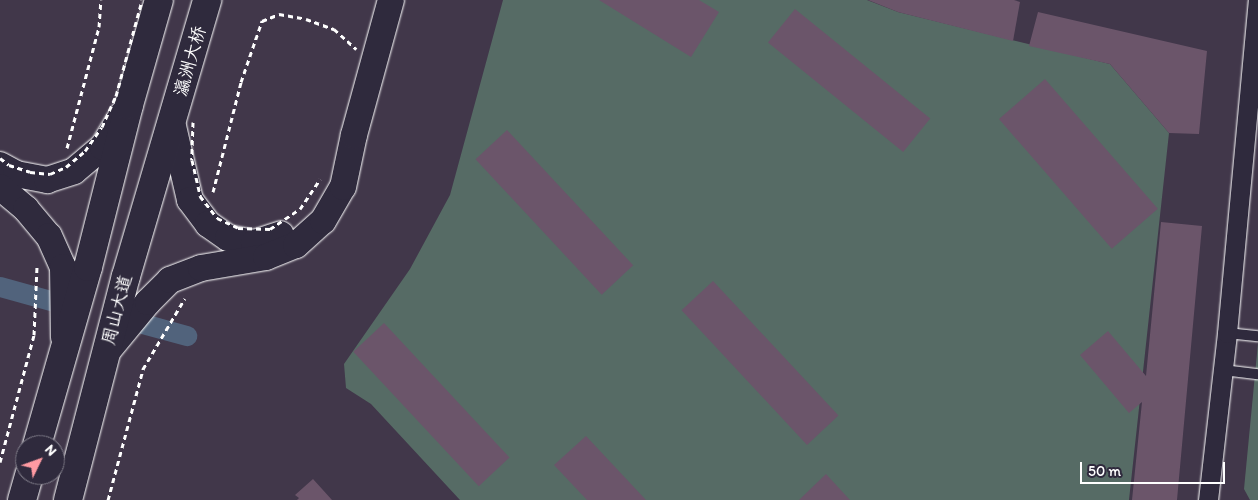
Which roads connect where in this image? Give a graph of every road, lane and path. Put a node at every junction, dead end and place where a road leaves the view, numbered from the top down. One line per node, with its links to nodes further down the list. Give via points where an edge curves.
1 (101, 0): 11 (path, via 98,27)
2 (142, 0): 12 (path, bridge, via 116,96 102,127 86,150 66,167 50,174 30,172 9,165)
3 (159, 0): 8 (main road)
4 (208, 0): 9 (main road, 瀛洲大桥)
5 (391, 0): 10 (main road)
6 (1258, 0): 19 (street)
7 (356, 50): 15 (path, via 334,29 306,19 279,14 262,21 241,82)
8 (129, 105): 13 (main road, via 103,147 74,171 48,180 16,174); 21 (main road, via 88,267)
9 (182, 122): 10 (main road, via 190,200 208,224 228,238 254,243 277,237 302,221 319,200); 16 (path, bridge, via 200,196 217,218 238,228 270,229); 22 (main road, 周山大道)
10 (354, 135): 22 (main road, via 343,187 323,221 296,245 266,257 201,268 170,280)
11 (65, 156)
12 (0, 158)
13 (0, 165)
14 (0, 187): 21 (main road, via 50,236 64,267)
15 (210, 200)
16 (300, 209)
17 (35, 272): 26 (path, via 34,335)
18 (178, 313): 30 (path, via 143,368)
19 (1227, 333): 20 (lane); 23 (street)
20 (1258, 336)
21 (64, 344): 25 (main road)
22 (106, 353): 29 (main road, 周山大道)
23 (1223, 370): 24 (lane); 31 (street)
24 (1258, 374)
25 (40, 435)
26 (0, 462)
27 (26, 485): 28 (main road)
28 (22, 500)
29 (68, 500)
30 (108, 500)
31 (1208, 500)

